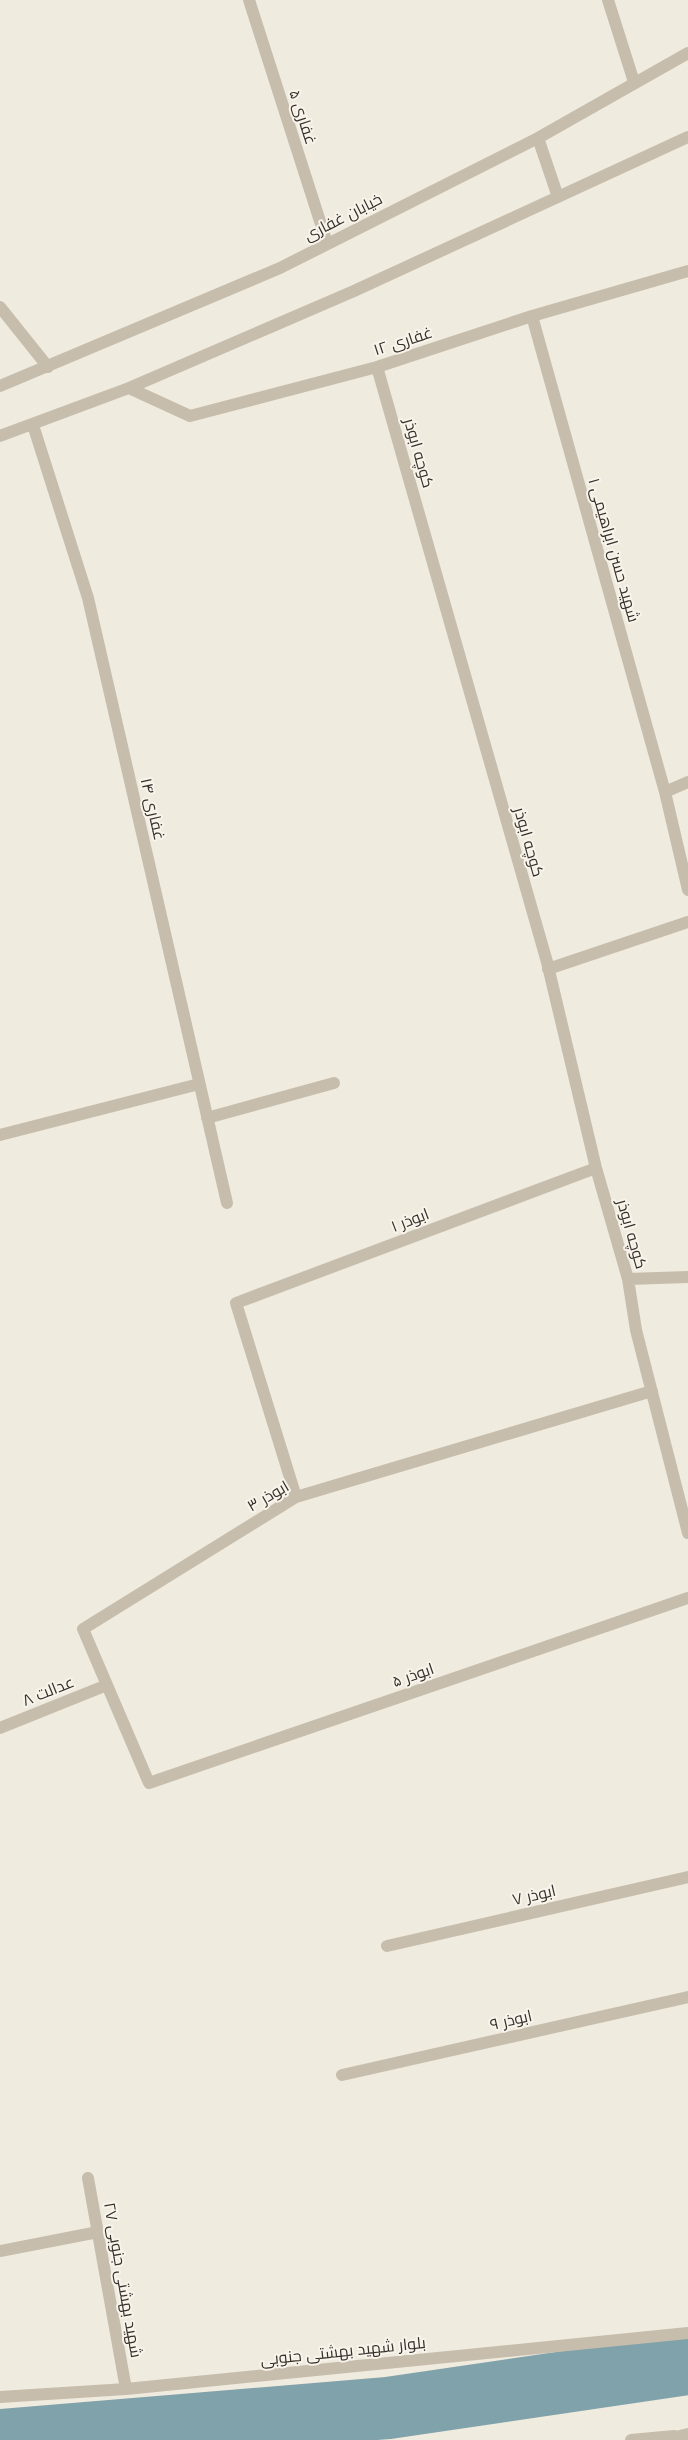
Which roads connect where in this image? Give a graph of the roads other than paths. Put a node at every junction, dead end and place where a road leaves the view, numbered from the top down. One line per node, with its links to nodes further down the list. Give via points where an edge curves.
1 (249, 0): 8 (street, غفاری ۵)
2 (608, 0): 4 (street)
3 (688, 52): 4 (street, خیابان غفاری)
4 (634, 82): 6 (street, خیابان غفاری)
5 (688, 136): 7 (street)
6 (538, 138): 7 (street); 8 (street, خیابان غفاری)
7 (558, 197): 15 (street, via 354,292)
8 (327, 243): 12 (street, خیابان غفاری, via 280,268)
9 (688, 271): 11 (street, غفاری ۱۲)
10 (0, 307): 12 (street)
11 (532, 316): 13 (street, غفاری ۱۲); 19 (street, شهید حسن ابراهیمی ۱)
12 (48, 366): 14 (street, خیابان غفاری)
13 (377, 367): 15 (street, غفاری ۱۲, via 190,416); 22 (street, کوچه ابوذر)
14 (0, 386)
15 (129, 388): 16 (street)
16 (33, 425): 17 (street); 24 (street, غفاری ۱۴, via 88,598)
17 (0, 436)
18 (688, 782): 19 (street)
19 (665, 792): 20 (street, شهید حسن ابراهیمی ۱)
20 (688, 890)
21 (688, 922): 22 (street)
22 (548, 969): 27 (street, کوچه ابوذر)
23 (334, 1083): 25 (street)
24 (199, 1084): 25 (street, غفاری ۱۴); 26 (street)
25 (207, 1118): 28 (street, غفاری ۱۴)
26 (0, 1135)
27 (596, 1168): 30 (street, کوچه ابوذر); 32 (street, ابوذر ۱, via 236,1303)
28 (227, 1203)
29 (688, 1277): 30 (street)
30 (628, 1279): 31 (street, کوچه ابوذر, via 636,1330)
31 (652, 1391): 32 (street, ابوذر ۳); 33 (street, کوچه ابوذر)
32 (296, 1497): 36 (street, ابوذر ۳, via 83,1628)
33 (684, 1501): 34 (street, کوچه ابوذر)
34 (688, 1533)
35 (688, 1598): 38 (street, ابوذر ۵)
36 (107, 1685): 37 (street, عدالت ۸); 38 (street, ابوذر ۳)
37 (0, 1728)
38 (149, 1784)
39 (688, 1877): 40 (street, ابوذر ۷)
40 (387, 1946)
41 (688, 1997): 42 (street, ابوذر ۹)
42 (342, 2074)
43 (88, 2178): 44 (street, شهید بهشتی جنوبی ۲۷)
44 (98, 2232): 45 (street); 47 (street, شهید بهشتی جنوبی ۲۷)
45 (0, 2251)
46 (688, 2333): 47 (street, بلوار شهید بهشتی جنوبی)
47 (126, 2389): 48 (street, بلوار شهید بهشتی جنوبی)
48 (0, 2397)
49 (688, 2434): 50 (street)
50 (670, 2438): 51 (street)
51 (632, 2440)

